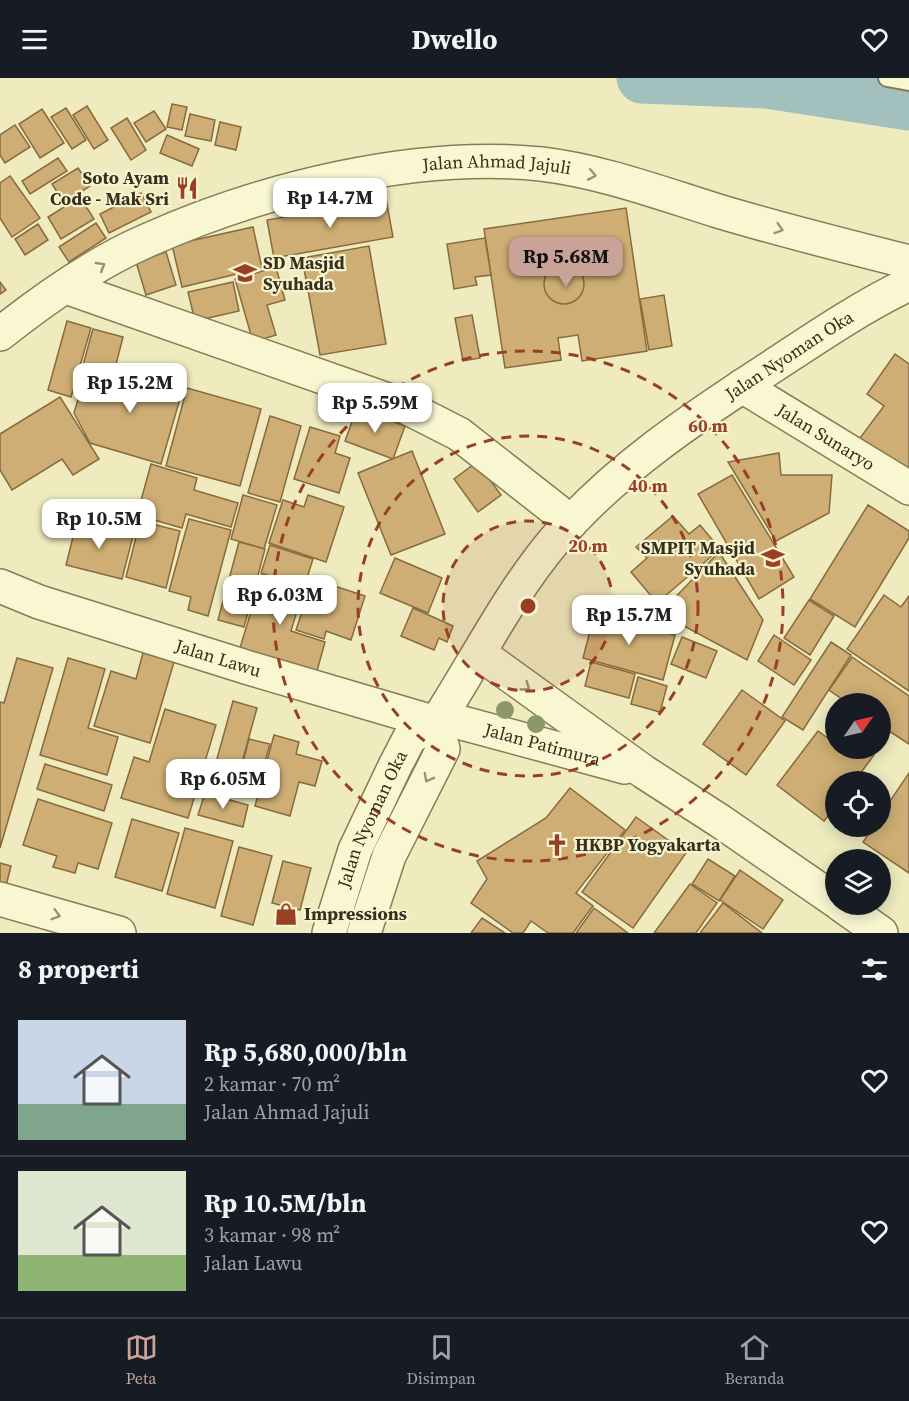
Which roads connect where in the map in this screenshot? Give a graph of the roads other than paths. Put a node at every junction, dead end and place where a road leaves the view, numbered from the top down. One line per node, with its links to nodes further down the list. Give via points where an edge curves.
1 (886, 78): 2 (lane)
2 (909, 82)
3 (909, 262): 4 (street, Jalan Ahmad Jajuli, one-way to 3, via 145,241 233,208 400,167 467,161 542,165 612,179 791,233)
4 (66, 287): 6 (street, Jalan Ahmad Jajuli); 9 (street, via 402,405 459,434)
5 (904, 290): 7 (street, Jalan Nyoman Oka)
6 (0, 334)
7 (742, 386): 8 (street, Jalan Sunaryo); 9 (street, Jalan Nyoman Oka, via 614,481)
8 (909, 488)
9 (571, 522): 11 (street, Jalan Nyoman Oka, via 538,562)
10 (0, 586): 12 (street, Jalan Lawu, via 227,661)
11 (479, 653): 12 (street, Jalan Nyoman Oka); 13 (street, Jalan Patimura, one-way to 13)
12 (438, 720): 13 (street, Jalan Patimura); 18 (street, Jalan Nyoman Oka, via 411,737 395,766 355,850); 19 (street, Jalan Nyoman Oka, one-way to 19, via 442,749 390,856)
13 (644, 772): 14 (street, Jalan Patimura)
14 (825, 893)
15 (0, 899): 17 (street, one-way to 17)
16 (856, 915): 20 (street)
17 (119, 933)
18 (328, 933)
19 (364, 933)
20 (881, 933)

